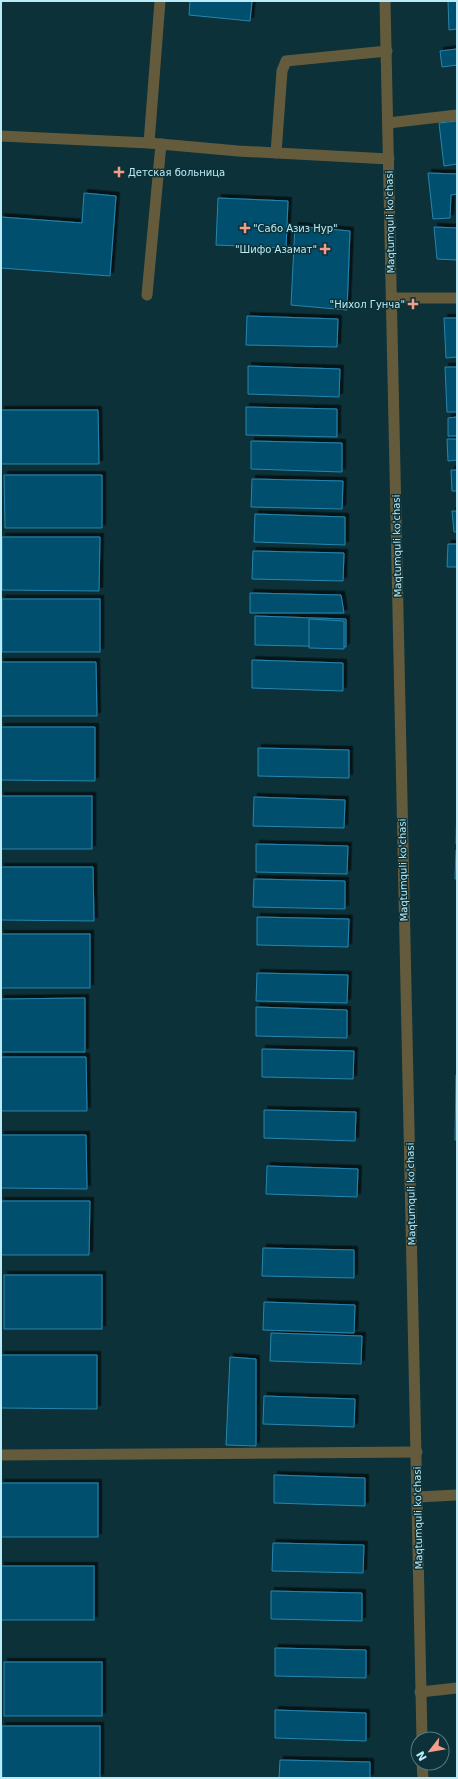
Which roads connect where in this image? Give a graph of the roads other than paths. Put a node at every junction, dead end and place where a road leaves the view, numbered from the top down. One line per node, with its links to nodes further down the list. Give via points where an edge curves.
1 (160, 1): 7 (street)
2 (385, 1): 3 (street, Maqtumquli ko'chasi)
3 (386, 51): 5 (street, Maqtumquli ko'chasi); 9 (street, via 286,61 282,72)
4 (457, 115): 5 (street)
5 (388, 123): 10 (street, Maqtumquli ko'chasi)
6 (1, 136): 7 (street)
7 (149, 143): 8 (street)
8 (161, 144): 9 (street); 11 (street)
9 (276, 153): 10 (street)
10 (389, 159): 12 (street, Maqtumquli ko'chasi)
11 (147, 294)
12 (392, 298): 13 (street); 14 (street, Maqtumquli ko'chasi)
13 (457, 298)
14 (417, 1452): 15 (street); 17 (street, Maqtumquli ko'chasi)
15 (1, 1455)
16 (457, 1495): 17 (street)
17 (418, 1497): 19 (street, Maqtumquli ko'chasi)
18 (457, 1688): 19 (street)
19 (420, 1692): 20 (street, Maqtumquli ko'chasi)
20 (422, 1731)

